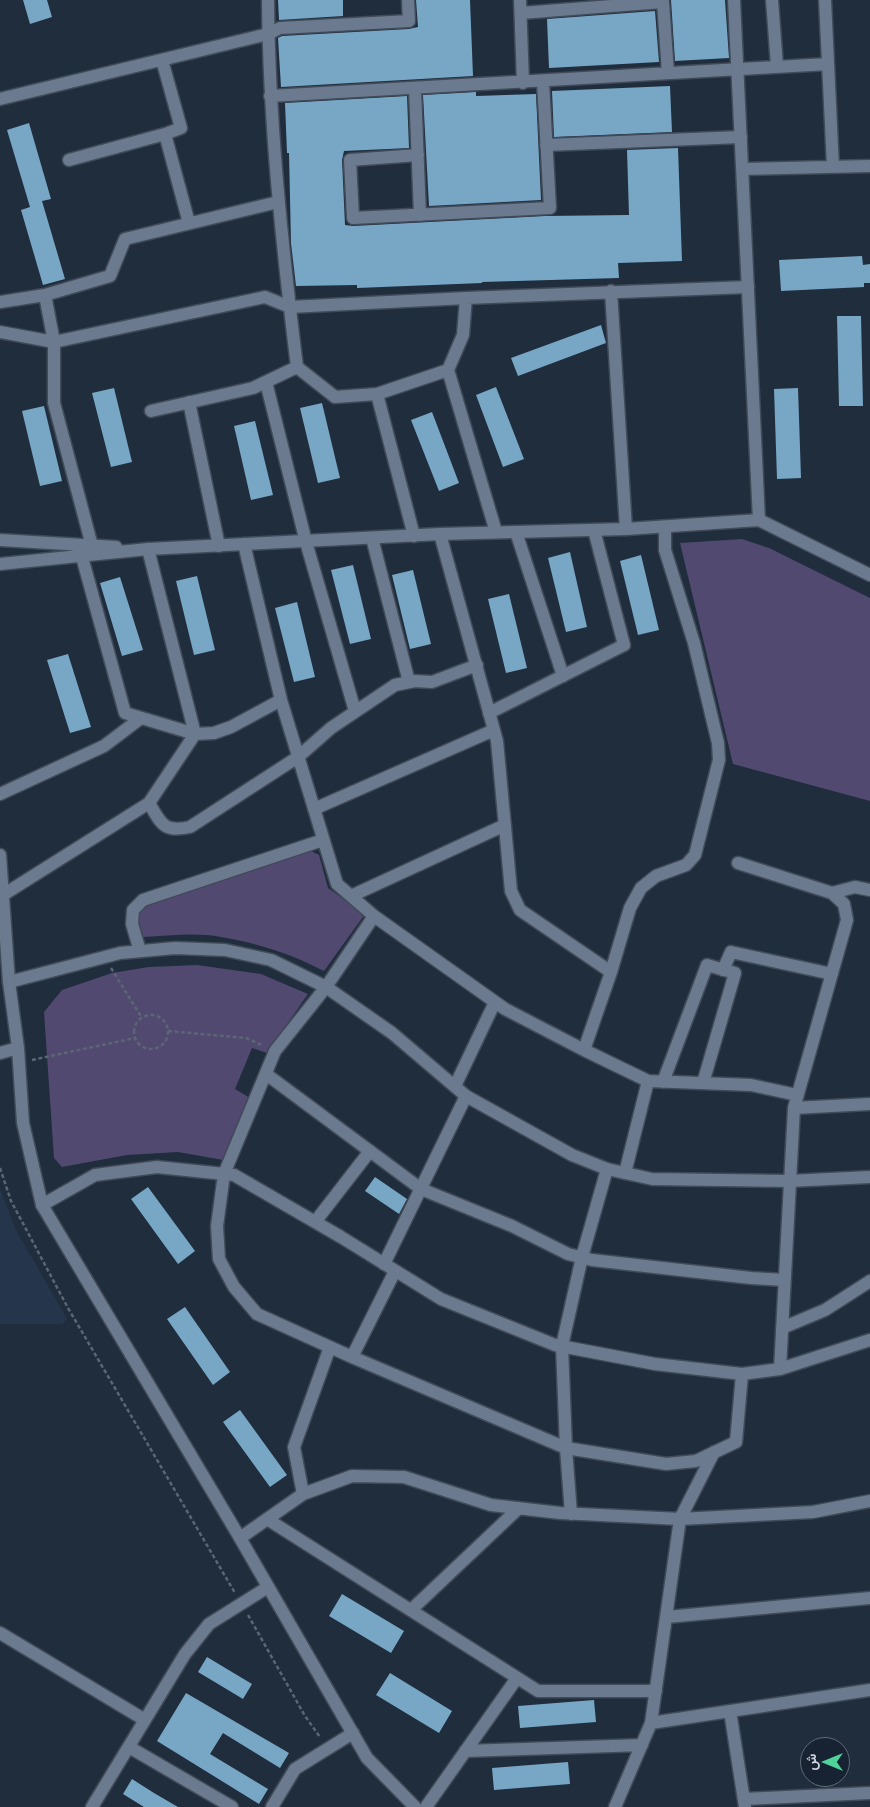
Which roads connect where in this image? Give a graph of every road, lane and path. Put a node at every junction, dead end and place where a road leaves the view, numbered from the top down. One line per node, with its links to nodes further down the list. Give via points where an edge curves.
1 (268, 0): 8 (street)
2 (408, 0): 8 (street, via 409,21 280,28)
3 (734, 0): 12 (street)
4 (772, 0): 11 (street)
5 (825, 0): 10 (street)
6 (597, 4): 7 (street); 13 (street, via 663,2)
7 (521, 6): 15 (street)
8 (268, 34): 9 (street); 17 (street)
9 (162, 60): 18 (street); 19 (street, via 181,128)
10 (828, 64): 11 (street); 25 (street)
11 (777, 66): 12 (street)
12 (738, 68): 13 (street); 20 (street)
13 (668, 73): 14 (street)
14 (542, 82): 15 (street); 21 (street)
15 (523, 83): 16 (street)
16 (416, 89): 17 (street); 22 (street)
17 (270, 96): 27 (street)
18 (0, 99)
19 (165, 134): 23 (street); 29 (street)
20 (741, 137): 21 (street); 26 (street)
21 (546, 145): 28 (street, via 550,208)
22 (418, 155): 28 (street); 28 (street, via 350,160 353,218)
23 (70, 160)
24 (870, 166): 25 (street)
25 (833, 167): 26 (street)
26 (742, 169): 30 (street)
27 (278, 202): 29 (street); 35 (street)
28 (420, 215)
29 (189, 223): 32 (street, via 125,238 110,276)
30 (748, 287): 31 (street); 44 (street)
31 (611, 291): 33 (street); 46 (street)
32 (45, 295): 34 (street); 37 (street)
33 (466, 298): 35 (street); 39 (street, via 463,335)
34 (0, 302)
35 (290, 307): 37 (street, via 264,297); 38 (street)
36 (0, 332): 37 (street)
37 (54, 342): 56 (street, via 54,403)
38 (297, 367): 40 (street); 41 (street, via 335,397)
39 (448, 370): 41 (street); 48 (street)
40 (266, 382): 42 (street, via 253,388); 54 (street)
41 (377, 394): 51 (street)
42 (189, 402): 43 (street); 57 (street)
43 (151, 411)
44 (759, 520): 45 (street); 61 (street)
45 (665, 526): 46 (street); 87 (street, via 665,550 694,643 718,743 719,760 695,855 686,865 656,876 641,888 630,908)
46 (626, 529): 47 (street)
47 (594, 530): 49 (street); 63 (street, via 624,645)
48 (496, 532): 49 (street); 50 (street)
49 (516, 532): 63 (street)
50 (440, 534): 51 (street); 62 (street)
51 (414, 536): 52 (street)
52 (372, 538): 54 (street); 64 (street)
53 (0, 540): 56 (street)
54 (306, 542): 55 (street); 66 (street)
55 (244, 544): 57 (street); 65 (street)
56 (92, 546): 58 (street)
57 (219, 546): 58 (street)
58 (148, 549): 59 (street); 70 (street)
59 (82, 557): 60 (street); 68 (street, via 125,713)
60 (0, 564)
61 (870, 575)
62 (477, 665): 64 (street, via 432,682); 67 (street)
63 (563, 676): 67 (street)
64 (409, 682): 66 (street, via 396,684)
65 (281, 700): 70 (street, via 232,726 214,733); 71 (street)
66 (355, 711): 71 (street)
67 (489, 713): 69 (street)
68 (141, 718): 70 (street); 72 (street, via 104,746)
69 (494, 730): 74 (street); 75 (street)
70 (195, 734): 73 (street)
71 (298, 758): 73 (street, via 190,827 171,829 163,826); 74 (street)
72 (0, 794)
73 (149, 803): 81 (street)
74 (314, 809): 76 (street)
75 (505, 825): 82 (street); 87 (street, via 511,891 520,910)
76 (323, 840): 82 (street, via 337,884); 84 (street, via 143,900 133,910 132,924)
77 (0, 855): 81 (street)
78 (738, 863): 80 (street)
79 (870, 890): 80 (street, via 856,887)
80 (832, 893): 88 (street, via 844,904 847,920)
81 (3, 895): 89 (street)
82 (351, 896): 83 (street)
83 (374, 916): 90 (street); 91 (street)
84 (140, 951): 85 (street); 90 (street, via 175,948 225,950 271,960)
85 (105, 957): 89 (street); 92 (path)
86 (723, 970): 88 (street, via 731,952); 102 (street, via 707,964); 103 (street, via 735,973)
87 (611, 972): 96 (street)
88 (832, 974): 106 (street)
89 (9, 982): 95 (street)
90 (326, 987): 97 (street); 104 (street, via 392,1033)
91 (495, 1002): 96 (street); 104 (street)
92 (142, 1018): 93 (path, via 148,1015 159,1017); 94 (path, via 135,1027)
93 (168, 1031): 94 (path, via 166,1041 152,1049 142,1046); 97 (path, via 246,1038)
94 (135, 1038): 99 (path)
95 (18, 1048): 98 (street); 99 (street)
96 (584, 1050): 101 (street)
97 (275, 1051): 100 (street)
98 (0, 1053)
99 (19, 1063): 116 (street, via 23,1123)
100 (266, 1074): 108 (street); 112 (street)
101 (648, 1081): 102 (street); 111 (street)
102 (664, 1082): 103 (street)
103 (703, 1083): 106 (street, via 751,1085)
104 (455, 1086): 105 (street)
105 (466, 1096): 110 (street, via 572,1155); 115 (street)
106 (795, 1101): 107 (street); 114 (street)
107 (870, 1104)
108 (370, 1151): 115 (street); 117 (street)
109 (0, 1168): 140 (path, via 11,1200 64,1299)
110 (607, 1168): 111 (street); 118 (street)
111 (625, 1173): 114 (street, via 652,1179)
112 (224, 1174): 116 (street, via 157,1167 95,1175); 117 (street, via 234,1175); 125 (street, via 217,1226 219,1259 234,1288 257,1314)
113 (870, 1177): 114 (street)
114 (789, 1181): 120 (street)
115 (421, 1189): 118 (street, via 512,1226 568,1254); 119 (street)
116 (42, 1205): 137 (street)
117 (315, 1222): 119 (street)
118 (582, 1257): 120 (street); 124 (street)
119 (390, 1268): 124 (street, via 441,1299); 126 (street)
120 (784, 1280): 122 (street)
121 (870, 1281): 122 (street, via 825,1310)
122 (782, 1328): 127 (street)
123 (870, 1340): 127 (street)
124 (562, 1346): 128 (street, via 655,1364); 129 (street)
125 (330, 1347): 126 (street); 131 (street, via 294,1447)
126 (352, 1357): 129 (street)
127 (780, 1368): 128 (street)
128 (742, 1374): 130 (street, via 736,1442)
129 (566, 1448): 130 (street, via 666,1464 696,1461); 134 (street)
130 (714, 1452): 136 (street)
131 (302, 1494): 133 (street, via 352,1476 404,1477 492,1505); 135 (street)
132 (870, 1501): 136 (street, via 813,1512)
133 (519, 1508): 134 (street); 141 (street)
134 (571, 1514): 136 (street)
135 (267, 1519): 137 (street); 141 (street)
136 (680, 1519): 142 (street)
137 (240, 1538): 138 (street)
138 (268, 1587): 140 (street); 150 (street)
139 (870, 1598): 142 (street)
140 (242, 1604): 148 (street, via 209,1624 185,1654); 153 (path, via 305,1716)
141 (411, 1610): 144 (street)
142 (667, 1618): 146 (street)
143 (0, 1633): 148 (street)
144 (517, 1678): 146 (street, via 538,1691); 154 (street)
145 (870, 1690): 147 (street)
146 (656, 1691): 149 (street)
147 (730, 1711): 149 (street); 156 (street)
148 (145, 1720): 152 (street)
149 (651, 1723): 151 (street)
150 (353, 1733): 153 (street); 160 (street, via 367,1758)
151 (642, 1744): 154 (street); 162 (street)
152 (129, 1747): 157 (street); 158 (street)
153 (328, 1749): 159 (street, via 295,1769)
154 (465, 1751): 161 (street)
155 (870, 1793): 156 (street)
156 (744, 1803)
157 (92, 1807)
158 (232, 1807)
159 (272, 1807)
160 (415, 1807)
161 (426, 1807)
162 (615, 1807)

